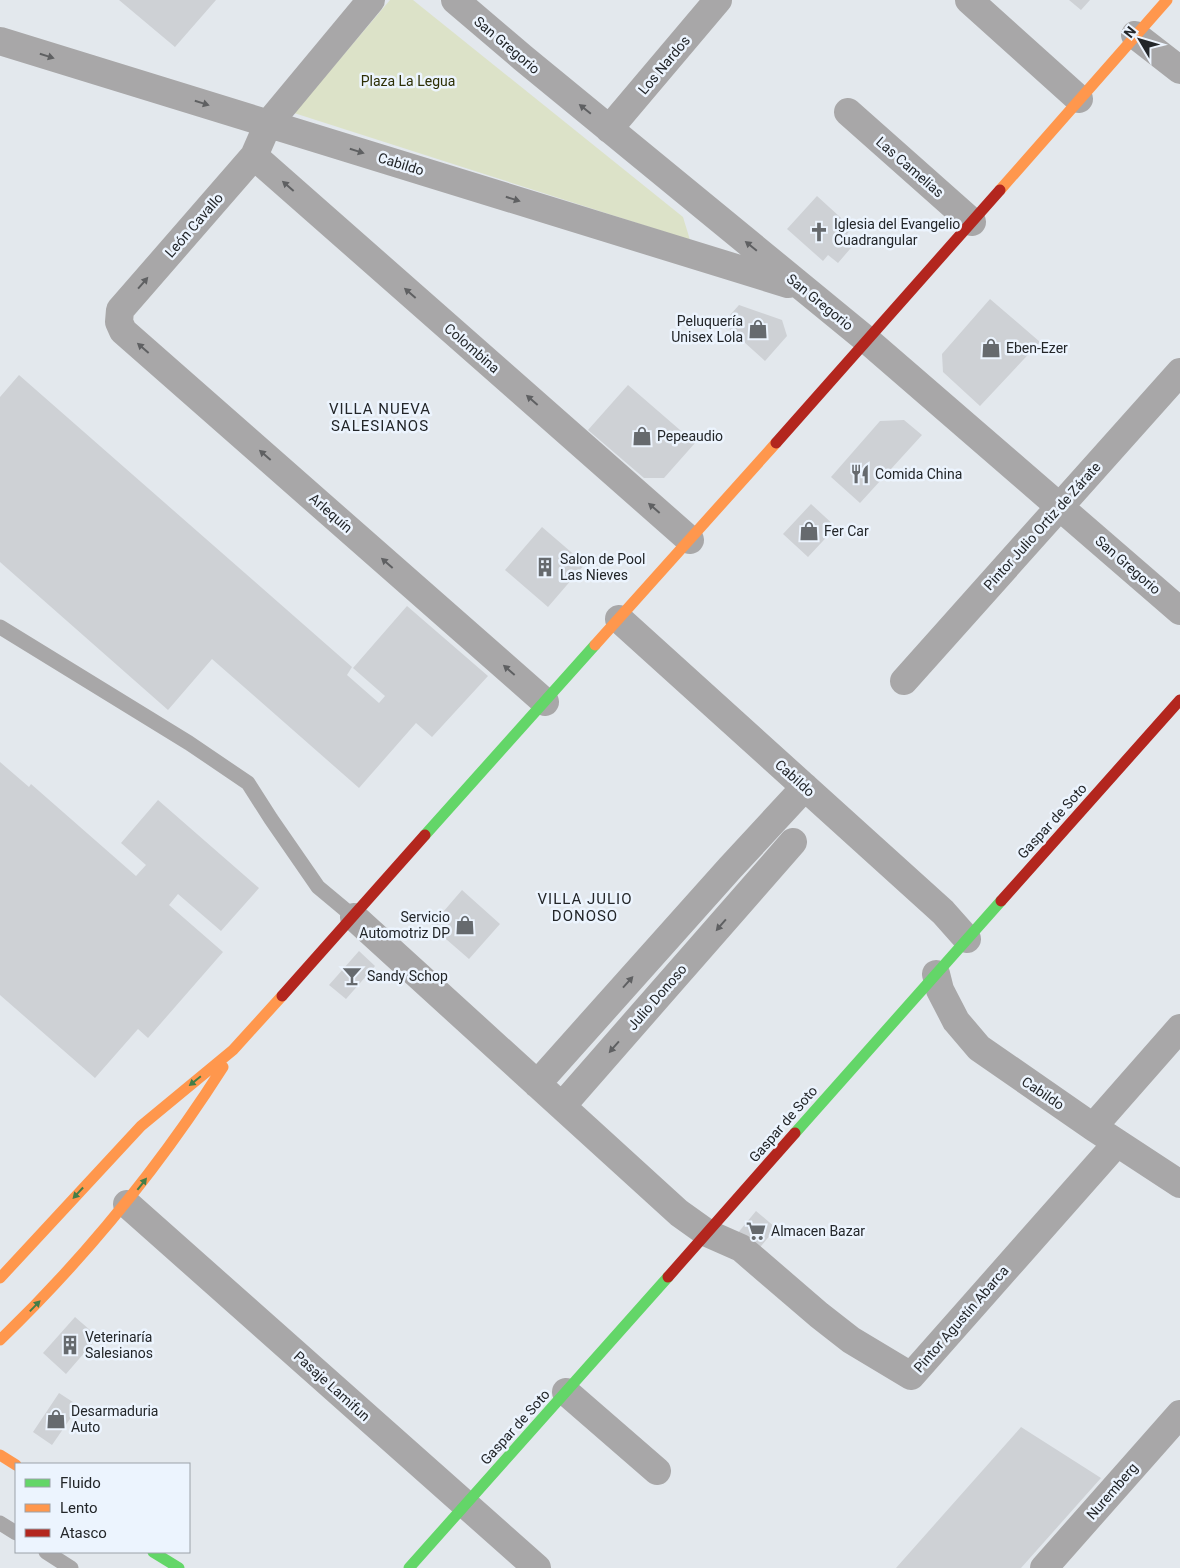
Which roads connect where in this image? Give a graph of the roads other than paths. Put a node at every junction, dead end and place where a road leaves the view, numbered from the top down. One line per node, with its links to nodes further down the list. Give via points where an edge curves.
1 (372, 0): 11 (street, León Cavallo)
2 (718, 0): 12 (street, Los Nardos)
3 (969, 0): 9 (street)
4 (1167, 0): 6 (main road)
5 (466, 4): 12 (street, San Gregorio, one-way to 5)
6 (1135, 35): 8 (street); 9 (main road)
7 (0, 41): 11 (street, Cabildo, one-way to 11)
8 (1180, 70)
9 (1080, 99): 14 (main road)
10 (848, 112): 14 (street, Las Camelias)
11 (268, 124): 13 (street, León Cavallo); 15 (street, Cabildo, one-way to 15)
12 (610, 130): 15 (street, San Gregorio, one-way to 12)
13 (254, 156): 16 (street, León Cavallo, one-way to 13, via 120,310); 20 (street, Colombina, one-way to 13)
14 (972, 222): 17 (main road)
15 (802, 288): 17 (street, San Gregorio)
16 (119, 322): 26 (street, Arlequín, one-way to 16, via 123,331)
17 (868, 341): 19 (street, San Gregorio); 20 (main road)
18 (1180, 372): 19 (street, Pintor Julio Ortiz de Zárate)
19 (1060, 506): 21 (street, San Gregorio); 24 (street, Pintor Julio Ortiz de Zárate)
20 (690, 540): 22 (main road)
21 (1180, 611)
22 (620, 619): 26 (main road); 27 (street, Cabildo)
23 (0, 627): 31 (lane, via 248,782 318,887)
24 (904, 680)
25 (1180, 700): 32 (main road, Gaspar de Soto)
26 (545, 702): 31 (main road)
27 (805, 787): 29 (street); 32 (street, Cabildo, via 943,912)
28 (794, 842): 30 (street, Julio Donoso)
29 (730, 868): 30 (street); 36 (street, one-way to 29)
30 (753, 888): 37 (street, Julio Donoso, one-way to 37)
31 (354, 917): 35 (main road); 36 (street)
32 (967, 939): 33 (main road, Gaspar de Soto)
33 (936, 974): 38 (street, Cabildo, via 940,990 956,1021 979,1048); 42 (main road, Gaspar de Soto)
34 (1180, 1028): 38 (street)
35 (233, 1050): 41 (main road, one-way to 35, via 193,1114); 43 (main road, one-way to 43, via 141,1126)
36 (537, 1084): 37 (street)
37 (562, 1106): 42 (street, via 679,1213)
38 (1092, 1127): 39 (street, Cabildo)
39 (1117, 1143): 40 (street, Cabildo); 42 (street, Pintor Agustín Abarca, via 911,1376 845,1335 741,1248)
40 (1180, 1184)
41 (127, 1204): 44 (main road, one-way to 41, via 59,1282); 50 (street, Pasaje Lamifun)
42 (708, 1233): 45 (main road, Gaspar de Soto)
43 (0, 1278)
44 (0, 1340)
45 (566, 1392): 49 (street); 50 (main road, Gaspar de Soto)
46 (1180, 1414): 59 (street, Nuremberg)
47 (0, 1455): 48 (main road)
48 (15, 1464)
49 (656, 1471)
50 (466, 1505): 57 (main road, Gaspar de Soto); 58 (street, Pasaje Lamifun)
51 (0, 1523): 52 (lane)
52 (15, 1532)
53 (48, 1553): 55 (lane)
54 (155, 1553): 56 (main road)
55 (71, 1568)
56 (179, 1568)
57 (410, 1568)
58 (537, 1568)
59 (1044, 1568)

